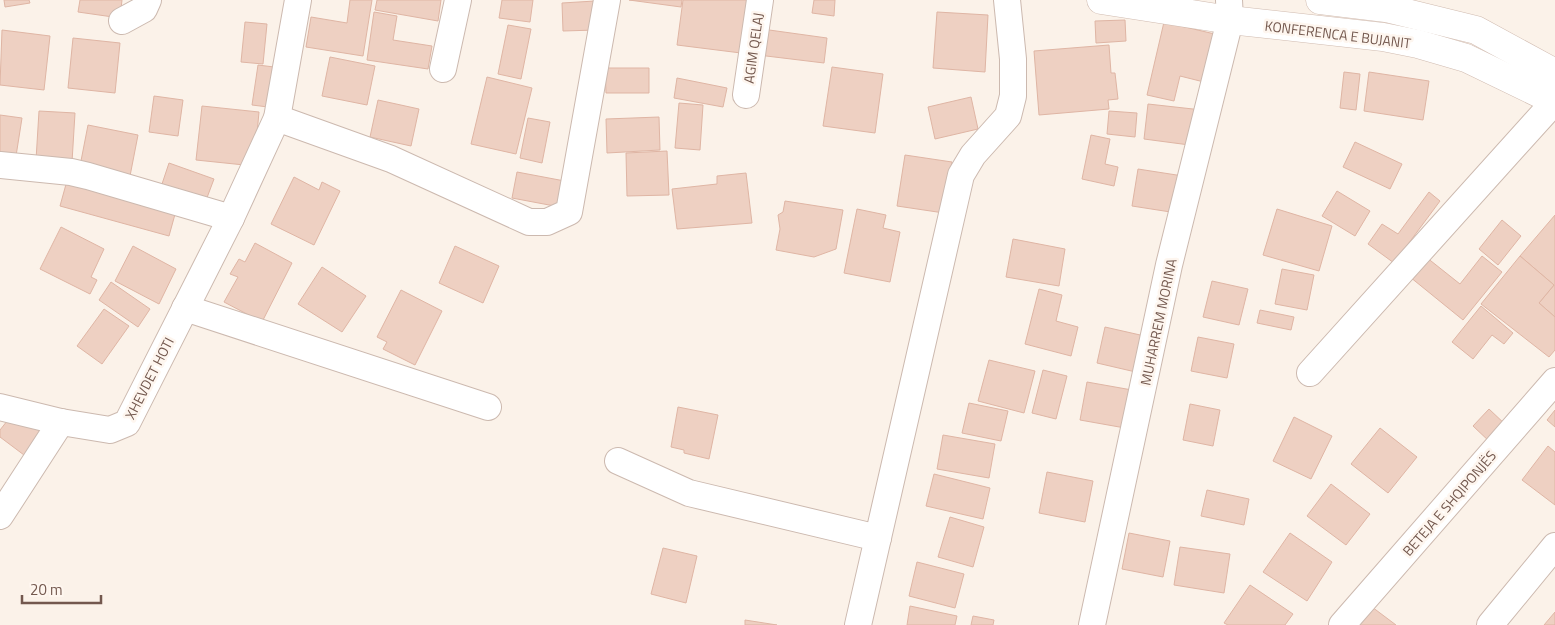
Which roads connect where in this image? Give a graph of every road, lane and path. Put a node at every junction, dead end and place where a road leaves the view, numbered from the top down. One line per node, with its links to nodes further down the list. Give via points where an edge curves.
1 (148, 0): 10 (street, via 144,9)
2 (298, 0): 15 (street, XHEVDET HOTI)
3 (458, 0): 11 (street)
4 (607, 0): 15 (street, via 569,212 548,222 528,222 391,159)
5 (760, 0): 13 (street, AGIM QELAJ)
6 (1007, 0): 26 (street, via 1012,59 1012,96 1008,116 973,155 962,176)
7 (1100, 0): 9 (main road)
8 (1320, 0): 12 (main road, KONFERENCA E BUJANIT, via 1386,8 1476,30)
9 (1230, 10): 14 (main road, KONFERENCA E BUJANIT, via 1418,44 1466,58); 29 (street, MUHARREM MORINA, via 1169,266)
10 (122, 21)
11 (443, 70)
12 (1555, 73)
13 (746, 96)
14 (1555, 101): 19 (street)
15 (276, 118): 17 (street, XHEVDET HOTI)
16 (0, 165): 17 (street, via 71,172)
17 (231, 218): 18 (street, XHEVDET HOTI)
18 (185, 308): 21 (street); 23 (street, XHEVDET HOTI, via 127,423 110,430)
19 (1310, 374)
20 (1555, 381): 30 (street, BETEJA E SHQIPONJËS)
21 (488, 407)
22 (0, 408): 23 (street, XHEVDET HOTI)
23 (60, 422): 25 (street)
24 (618, 461): 26 (street, via 689,493)
25 (0, 516)
26 (878, 538): 28 (street)
27 (1555, 546): 31 (street)
28 (858, 625)
29 (1092, 625)
30 (1342, 625)
31 (1490, 625)

